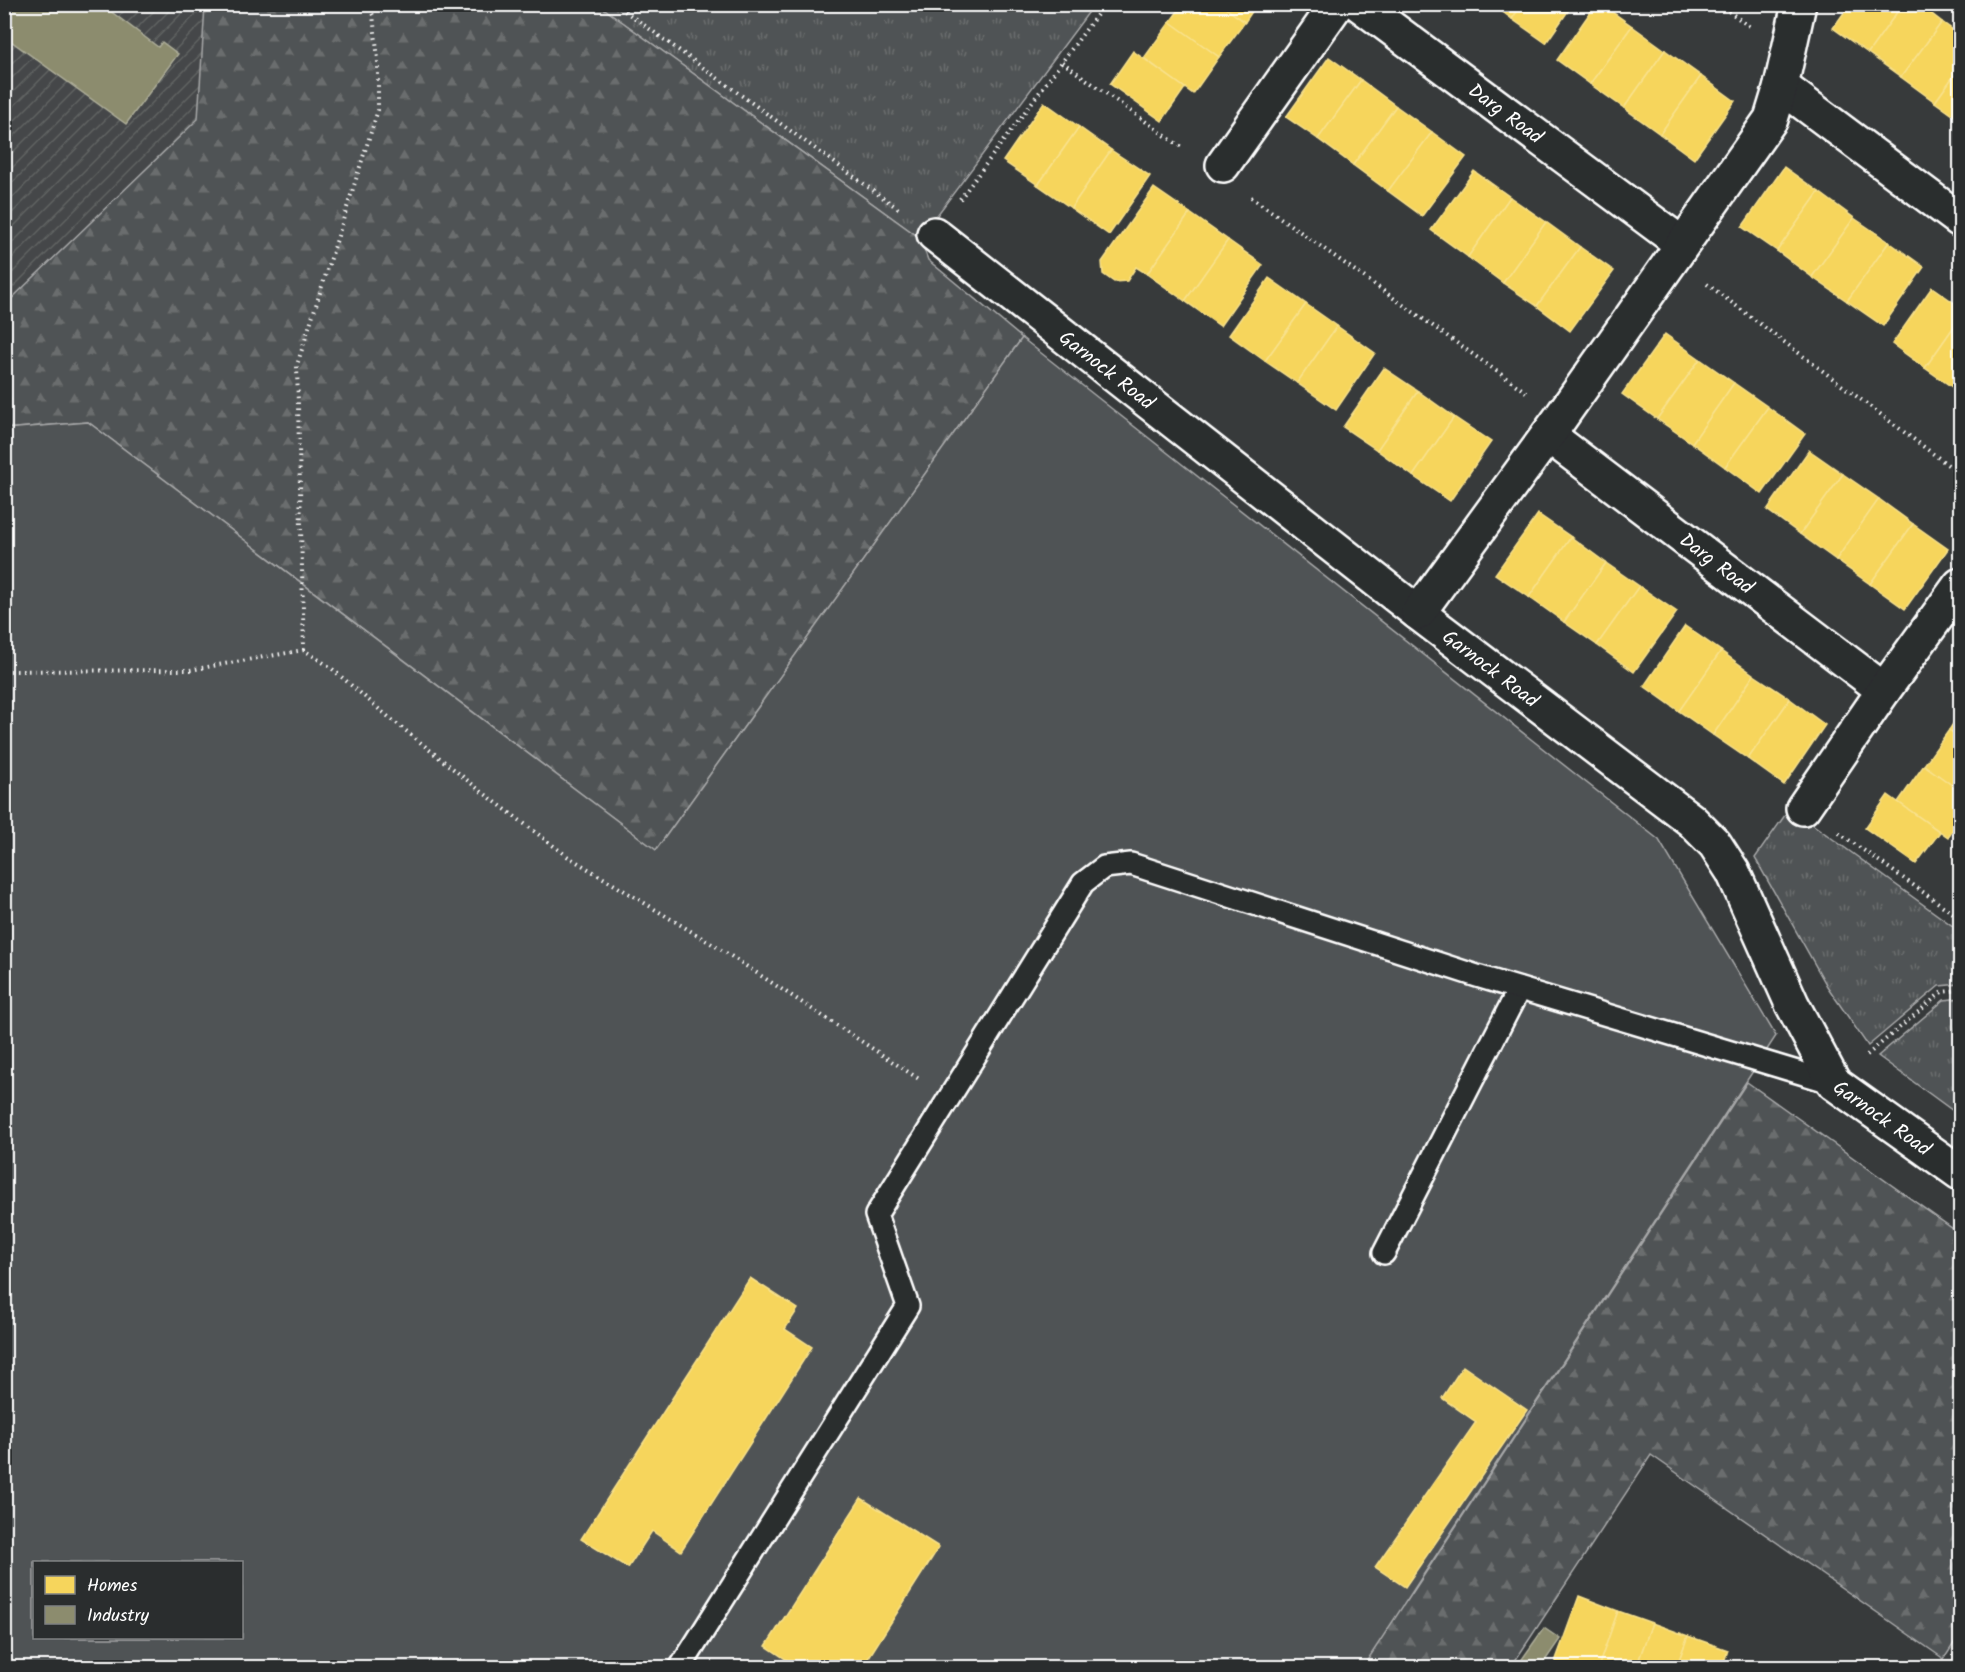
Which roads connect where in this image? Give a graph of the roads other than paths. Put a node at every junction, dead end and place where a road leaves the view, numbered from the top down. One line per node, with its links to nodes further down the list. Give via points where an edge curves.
1 (1337, 4): 5 (street)
2 (1359, 4): 8 (street, Darg Road)
3 (1799, 4): 4 (street)
4 (1781, 86): 6 (street); 8 (street, via 1771,119)
5 (1223, 165)
6 (1960, 220)
7 (934, 234): 11 (street, Garnock Road)
8 (1677, 251): 9 (street)
9 (1555, 426): 11 (street); 12 (street, Darg Road)
10 (1960, 585): 12 (street)
11 (1418, 613): 15 (street, Garnock Road, via 1691,820 1715,844 1733,872 1792,1004)
12 (1884, 690): 13 (street)
13 (1803, 808)
14 (1520, 989): 15 (lane); 17 (lane); 18 (lane, via 1131,864 1104,867 1083,883 876,1215 908,1306)
15 (1834, 1083): 16 (street, Garnock Road)
16 (1960, 1173)
17 (1384, 1253)
18 (680, 1668)

